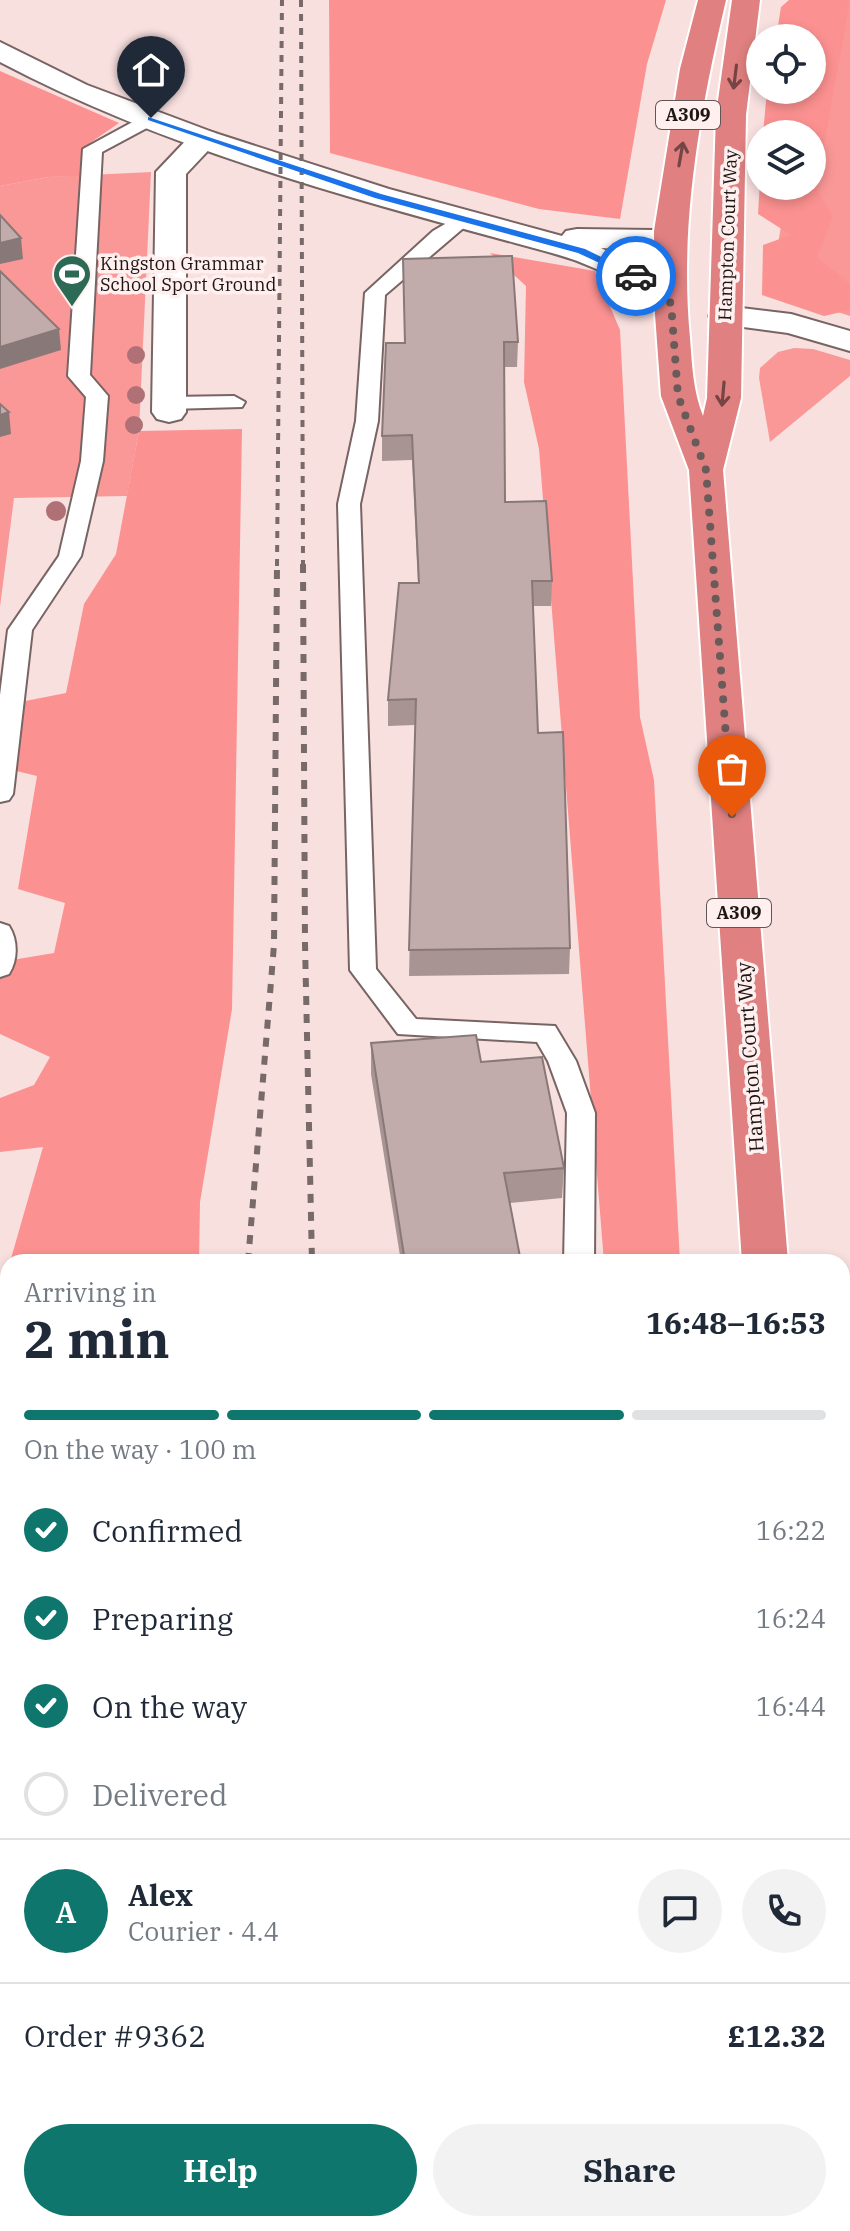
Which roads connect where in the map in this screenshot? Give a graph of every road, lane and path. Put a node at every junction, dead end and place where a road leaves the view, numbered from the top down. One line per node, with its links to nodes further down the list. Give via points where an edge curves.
1 (712, 0): 7 (highway, Hampton Court Way / A309, one-way to 1, via 695,69)
2 (746, 0): 10 (highway, Hampton Court Way / A309, one-way to 10, via 731,115)
3 (0, 51): 4 (street, via 77,91)
4 (151, 118): 5 (street); 15 (lane, via 93,149 79,376 97,396 92,461 70,556 20,630)
5 (204, 139): 6 (street); 13 (street, via 171,172)
6 (464, 219): 8 (street); 18 (lane, via 375,293 367,421 349,504 363,970 408,1028 545,1033 562,1061 581,1113)
7 (670, 231): 8 (street, via 656,240); 9 (highway, Hampton Court Way / A309)
8 (530, 236): 9 (street, via 621,268 650,285)
9 (671, 308): 10 (highway); 14 (highway, Hampton Court Way / A309, via 678,396)
10 (725, 316): 11 (street, via 791,324); 14 (highway, Hampton Court Way / A309, one-way to 14, via 724,398)
11 (850, 341)
12 (234, 402): 13 (lane)
13 (169, 407)
14 (706, 470): 19 (highway, Hampton Court Way / A309)
15 (0, 794)
16 (0, 932): 17 (lane)
17 (0, 968)
18 (579, 1254)
19 (764, 1254)

